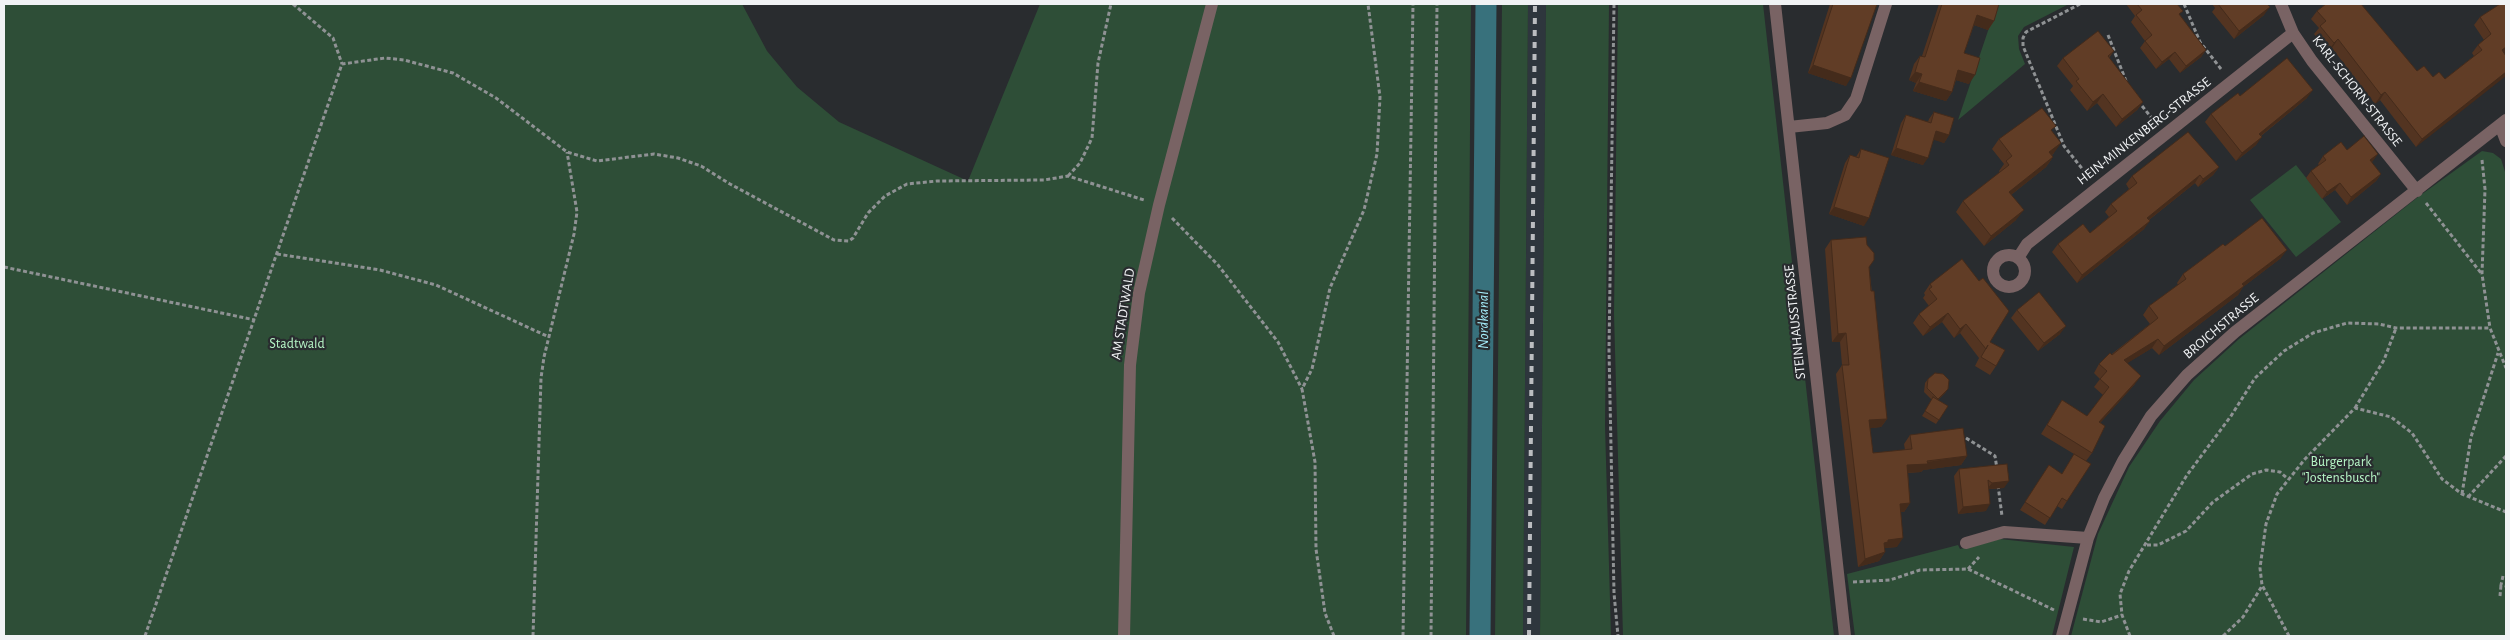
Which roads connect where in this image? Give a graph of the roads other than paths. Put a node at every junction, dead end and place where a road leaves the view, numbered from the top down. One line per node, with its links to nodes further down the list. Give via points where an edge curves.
1 (1212, 4): 13 (street, AM STADTWALD, via 1139,293 1130,365)
2 (1775, 4): 7 (street, STEINHAUSSTRASSE)
3 (1886, 4): 7 (street, via 1856,99 1845,115 1827,123)
4 (2281, 4): 5 (street, KARL-SCHORN-STRASSE)
5 (2293, 33): 9 (street, KARL-SCHORN-STRASSE); 10 (street, HEIN-MINKENBERG-STRASSE, via 2027,244)
6 (2503, 122): 8 (street); 9 (street, BROICHSTRASSE)
7 (1789, 126): 14 (street, STEINHAUSSTRASSE)
8 (2506, 141)
9 (2417, 191): 11 (street, BROICHSTRASSE, via 2235,332 2187,375 2151,416 2123,461)
10 (2018, 258)
11 (2088, 538): 12 (street, via 2004,532); 15 (street, BROICHSTRASSE)
12 (1966, 543)
13 (1124, 636)
14 (1845, 636)
15 (2062, 636)

